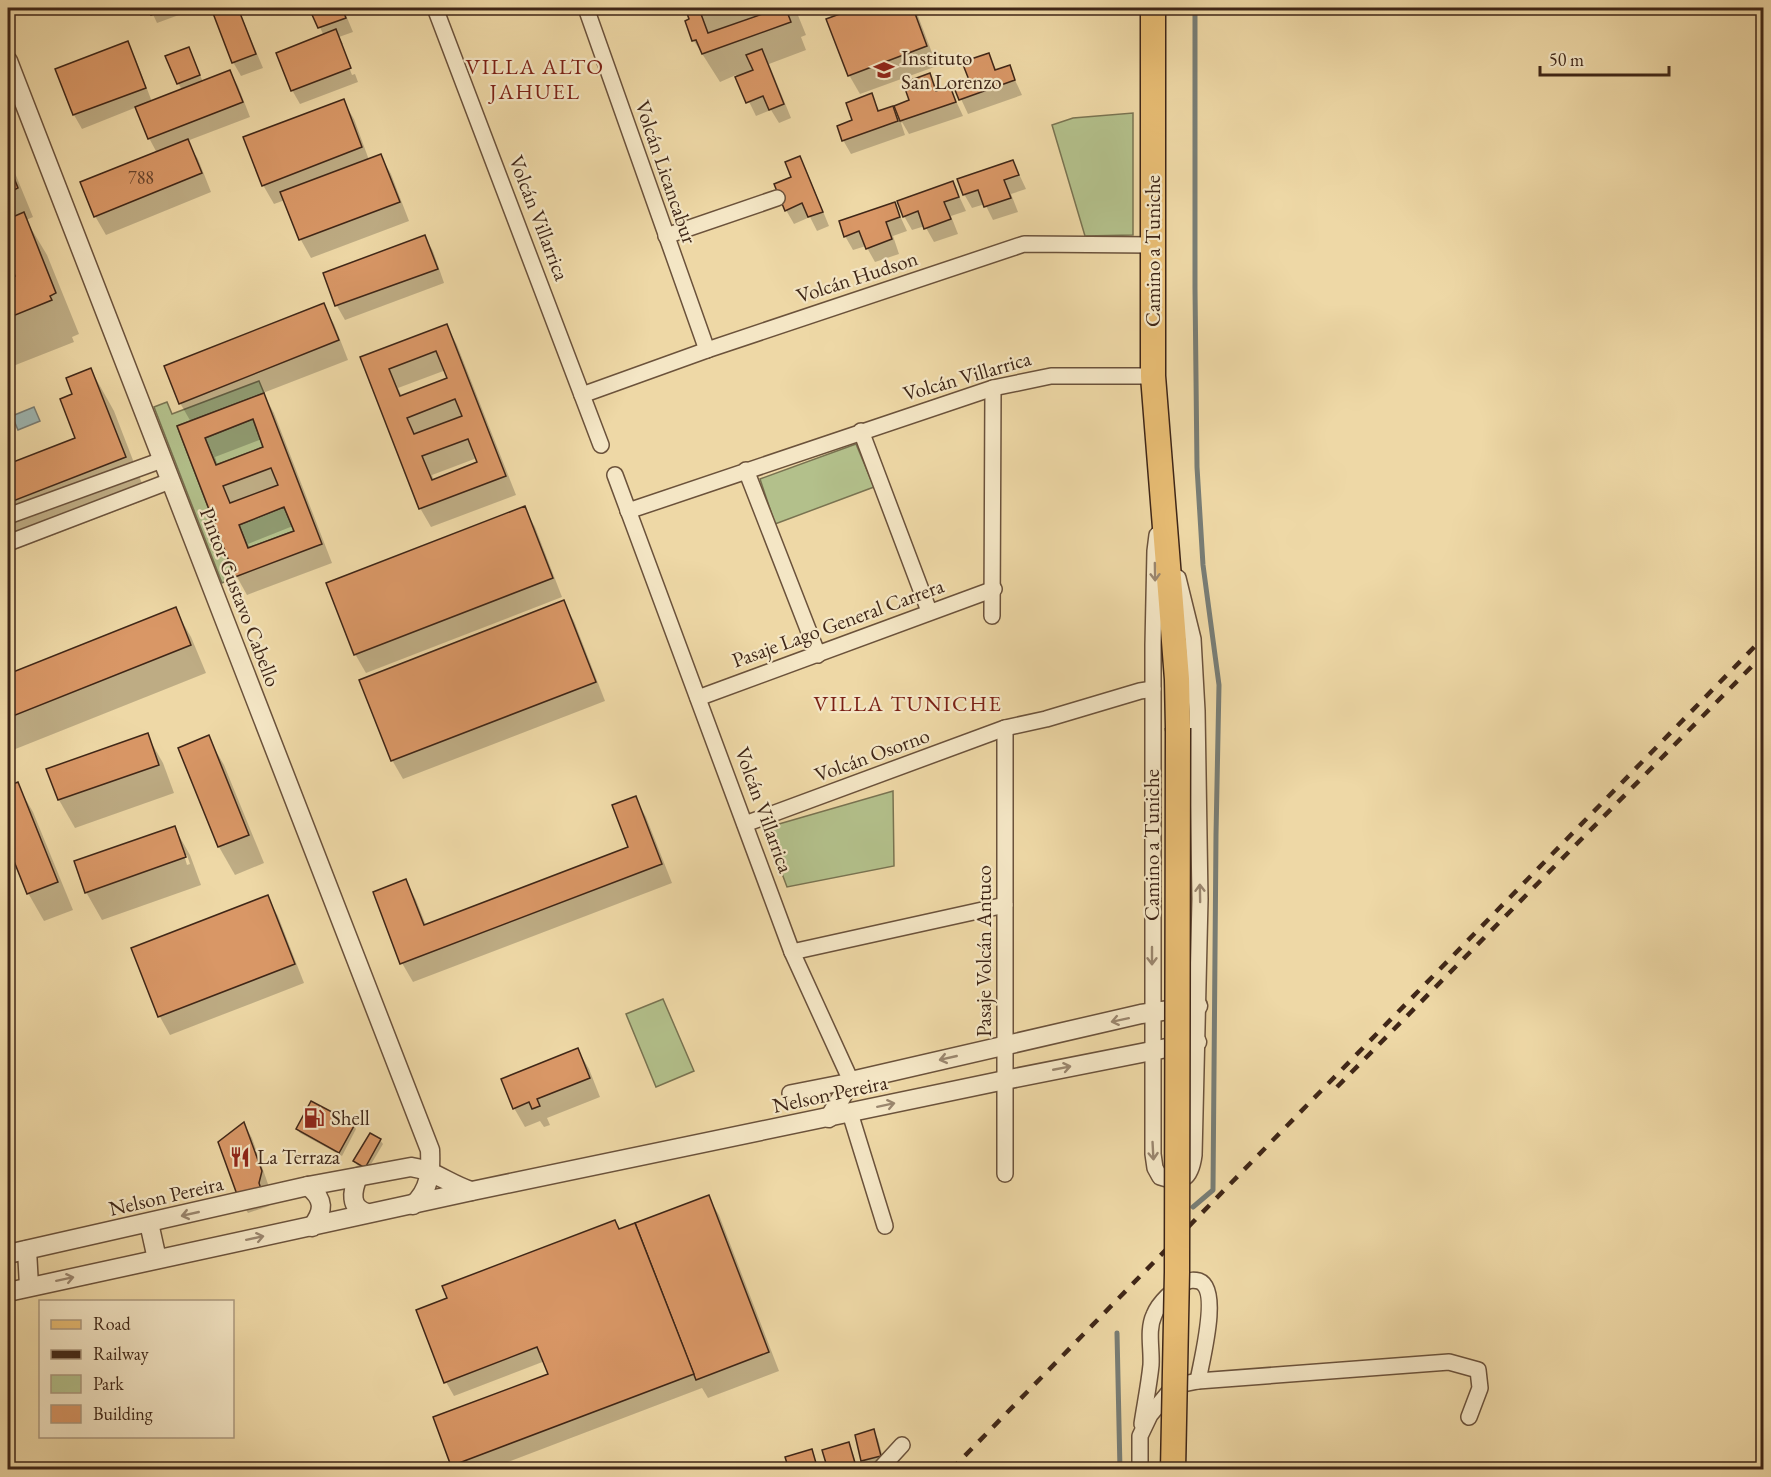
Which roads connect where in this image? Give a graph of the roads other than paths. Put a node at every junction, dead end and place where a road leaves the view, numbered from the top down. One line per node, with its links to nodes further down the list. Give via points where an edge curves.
1 (435, 8): 11 (street, Volcán Villarrica)
2 (586, 8): 6 (street, Volcán Licancabur)
3 (1153, 8): 7 (main road, Camino a Tuniche)
4 (8, 61): 14 (street, Pintor Gustavo Cabello)
5 (777, 198): 6 (street)
6 (666, 236): 8 (street, Volcán Licancabur)
7 (1154, 245): 8 (street, Volcán Hudson, via 1024,244); 9 (main road, Camino a Tuniche)
8 (706, 350): 11 (street, Volcán Hudson)
9 (1153, 376): 10 (street, Volcán Villarrica, via 1051,376); 18 (main road, Camino a Tuniche)
10 (993, 388): 12 (street, Volcán Villarrica); 23 (street)
11 (582, 395): 13 (street, Volcán Villarrica)
12 (861, 431): 15 (street, Volcán Villarrica); 24 (street)
13 (601, 446)
14 (162, 460): 17 (street, Pintor Gustavo Cabello); 20 (street)
15 (746, 470): 19 (street, Volcán Villarrica); 26 (street)
16 (615, 475): 19 (street, Volcán Villarrica)
17 (170, 481): 22 (street); 43 (street, Pintor Gustavo Cabello, via 430,1150)
18 (1162, 493): 21 (main road, Camino a Tuniche); 27 (street, Camino a Tuniche, one-way to 27, via 1155,551)
19 (628, 511): 28 (street, Volcán Villarrica)
20 (8, 516)
21 (1165, 526): 33 (street, Camino a Tuniche, one-way to 21, via 1200,899 1193,639); 64 (main road, Camino a Tuniche, bridge, via 1178,728)
22 (8, 543)
23 (994, 589): 24 (street, Pasaje Lago General Carrera); 25 (street)
24 (929, 611): 26 (street, Pasaje Lago General Carrera)
25 (992, 616)
26 (818, 655): 28 (street, Pasaje Lago General Carrera)
27 (1153, 689): 29 (street, Volcán Osorno); 34 (street, Camino a Tuniche, one-way to 34)
28 (698, 698): 30 (street, Volcán Villarrica)
29 (1005, 728): 30 (street, Volcán Osorno); 31 (street, Pasaje Volcán Antuco)
30 (745, 824): 32 (street, Volcán Villarrica)
31 (1005, 905): 32 (street); 36 (street, Pasaje Volcán Antuco)
32 (792, 952): 39 (street, Volcán Villarrica)
33 (1198, 1006): 34 (street, Nelson Pereira); 35 (street, Camino a Tuniche)
34 (1152, 1012): 36 (street, Nelson Pereira, one-way to 36); 37 (street, Camino a Tuniche)
35 (1197, 1042): 37 (street, Nelson Pereira); 37 (street, Camino a Tuniche, one-way to 35, via 1155,1168 1160,1177 1170,1181 1184,1179 1194,1155)
36 (1005, 1044): 38 (street, Pasaje Volcán Antuco); 39 (street, Nelson Pereira, one-way to 39)
37 (1152, 1050): 38 (street, Nelson Pereira, one-way to 37)
38 (1005, 1080): 41 (street, Nelson Pereira, one-way to 38); 44 (street, Pasaje Volcán Antuco)
39 (851, 1081): 40 (street, Nelson Pereira); 42 (street)
40 (790, 1093)
41 (850, 1113): 42 (street, Nelson Pereira); 51 (street)
42 (829, 1118): 47 (street, Nelson Pereira)
43 (430, 1172): 45 (street, Nelson Pereira, via 411,1167); 47 (street, Nelson Pereira); 48 (street, via 426,1189)
44 (1005, 1174)
45 (358, 1177): 46 (street, Nelson Pereira); 49 (street, via 353,1200 356,1207)
46 (308, 1186): 50 (street, Nelson Pereira, one-way to 50); 52 (street, via 321,1205)
47 (472, 1191): 48 (street, Nelson Pereira)
48 (413, 1205): 49 (street, Nelson Pereira)
49 (367, 1213): 52 (street, Nelson Pereira)
50 (149, 1223): 53 (street, Nelson Pereira); 55 (street)
51 (885, 1226)
52 (312, 1227): 55 (street, Nelson Pereira, one-way to 52)
53 (27, 1250): 54 (street, Nelson Pereira); 56 (street)
54 (8, 1254)
55 (158, 1259): 56 (street, Nelson Pereira, one-way to 55)
56 (29, 1286): 57 (street, Nelson Pereira)
57 (8, 1292)
58 (1198, 1381): 59 (street, via 1449,1362 1478,1370 1480,1388); 60 (street, via 1178,1385 1168,1392); 60 (street, via 1210,1306 1209,1292 1197,1280 1187,1281 1160,1304 1153,1316 1151,1363)
59 (1469, 1417)
60 (1140, 1436): 63 (street)
61 (902, 1445): 62 (street)
62 (879, 1470)
63 (1140, 1470)
64 (1173, 1470)

